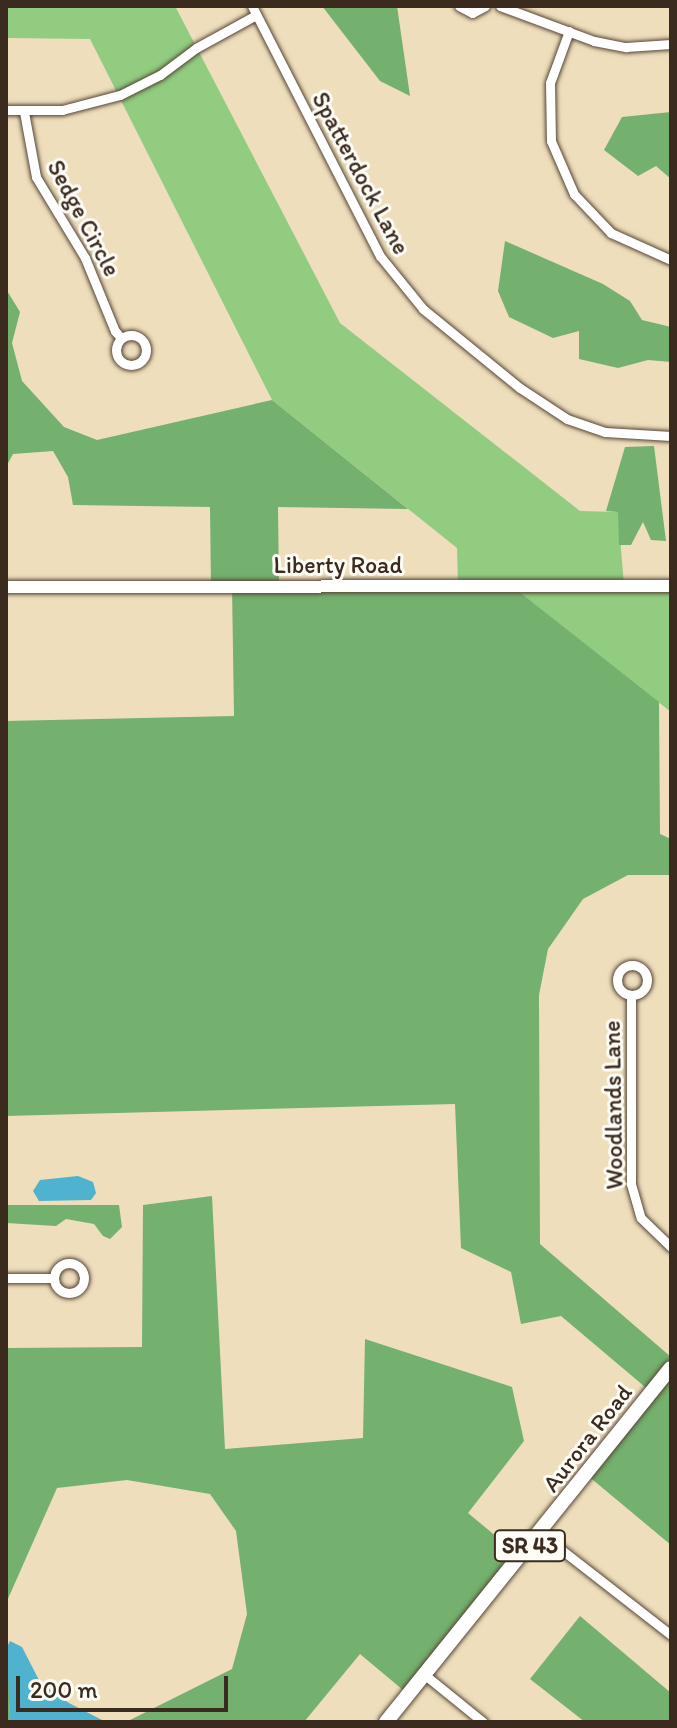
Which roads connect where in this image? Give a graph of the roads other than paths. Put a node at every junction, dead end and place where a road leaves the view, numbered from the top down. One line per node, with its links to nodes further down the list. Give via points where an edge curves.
1 (459, 6): 2 (street, via 472,13)
2 (485, 6)
3 (500, 6): 5 (street)
4 (254, 10): 8 (street, via 160,75 120,95 62,110); 11 (street, Spatterdock Lane, via 380,256 423,309 567,419 605,432)
5 (569, 31): 6 (street, via 626,47); 9 (street, via 550,83 551,141 574,194 611,233)
6 (671, 44)
7 (6, 110): 8 (street)
8 (24, 112): 10 (street, Sedge Circle, via 36,177 85,258)
9 (671, 260)
10 (121, 338)
11 (671, 436)
12 (671, 586): 13 (street, Liberty Road)
13 (6, 587)
14 (631, 996): 15 (street, Woodlands Lane, via 631,1184 641,1218)
15 (671, 1247)
16 (6, 1278): 17 (street)
17 (52, 1278)
18 (671, 1368): 19 (main road, Aurora Road / SR 43)
19 (540, 1533): 20 (street); 21 (main road, Aurora Road / SR 43)
20 (671, 1635)
21 (425, 1675): 22 (main road, Aurora Road / SR 43); 23 (street)
22 (386, 1722)
23 (483, 1722)

